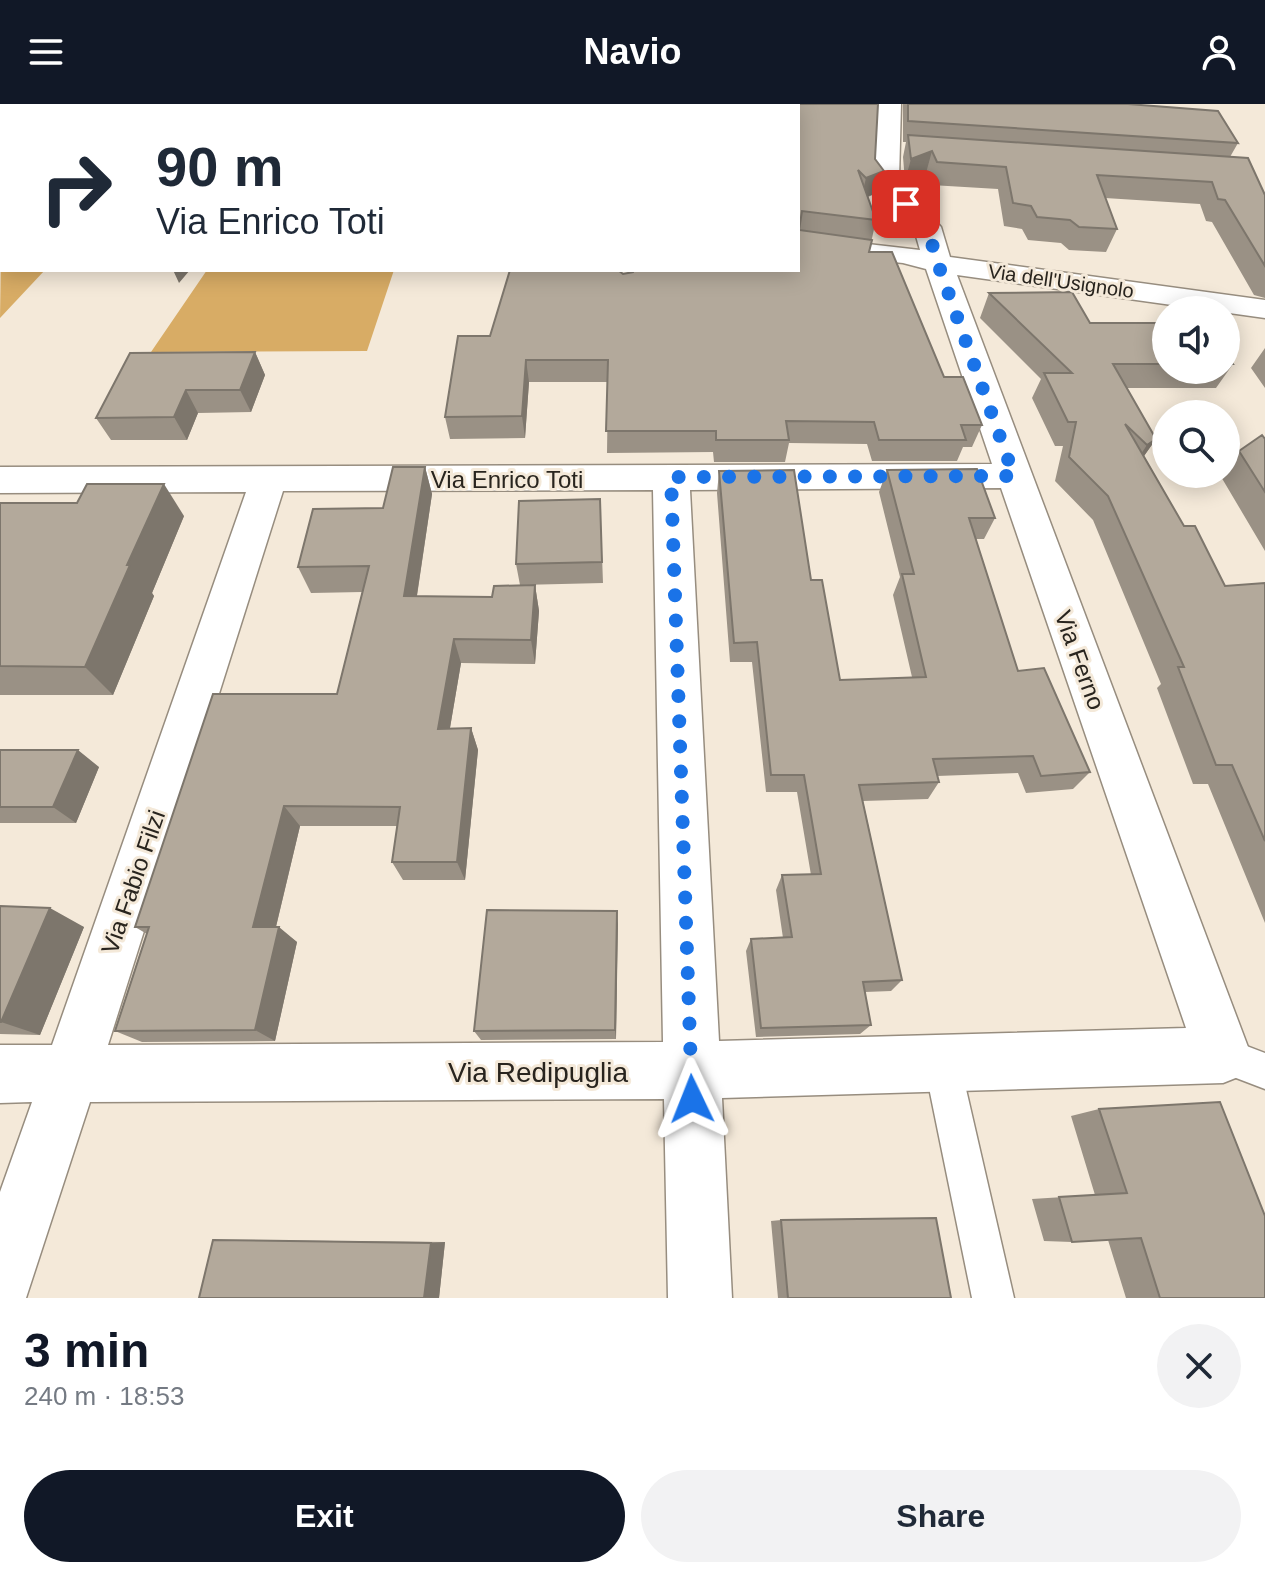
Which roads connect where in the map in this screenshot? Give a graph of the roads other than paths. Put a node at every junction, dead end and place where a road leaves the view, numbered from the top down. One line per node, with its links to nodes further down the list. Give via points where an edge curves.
1 (889, 104): 3 (street, via 893,149 888,185 927,227)
2 (800, 244): 3 (street, Via dell'Usignolo, via 904,255)
3 (938, 264): 4 (street, Via dell'Usignolo); 5 (street, Via Ferno)
4 (1265, 309)
5 (1014, 476): 6 (street, Via Enrico Toti); 10 (street, Via Ferno)
6 (671, 477): 8 (street, Via Enrico Toti); 11 (street)
7 (0, 480): 8 (street, Via Enrico Toti)
8 (268, 480): 13 (street, Via Fabio Filzi)
9 (942, 1063): 10 (street, Via Redipuglia); 11 (street, Via Redipuglia); 16 (lane)
10 (1244, 1063)
11 (691, 1071): 13 (street, Via Redipuglia); 15 (street)
12 (0, 1074): 13 (street, Via Redipuglia)
13 (68, 1074): 14 (street, Via Fabio Filzi)
14 (0, 1284)
15 (700, 1298)
16 (993, 1298)

